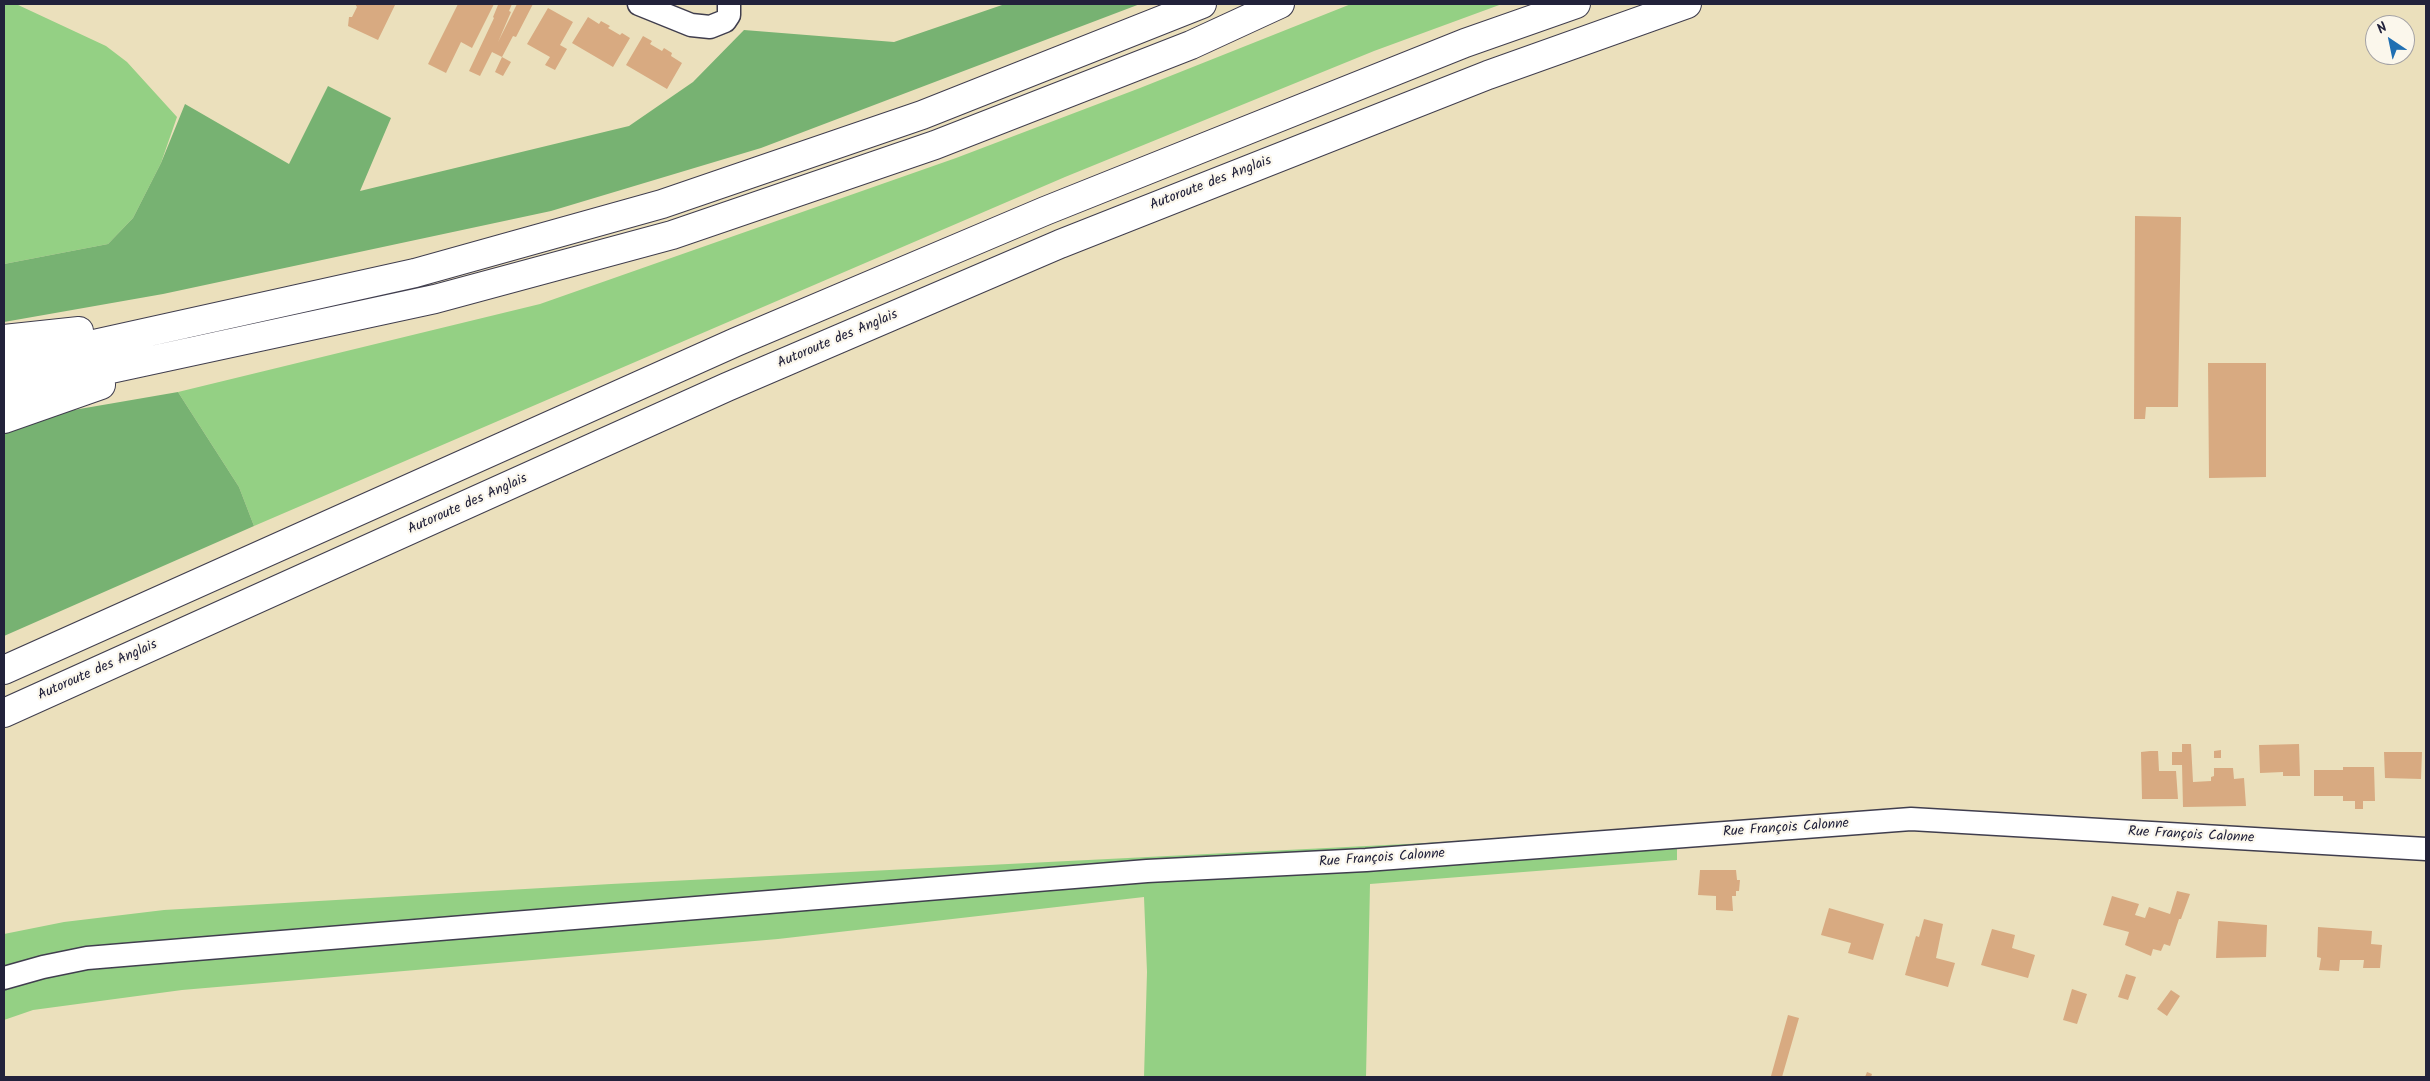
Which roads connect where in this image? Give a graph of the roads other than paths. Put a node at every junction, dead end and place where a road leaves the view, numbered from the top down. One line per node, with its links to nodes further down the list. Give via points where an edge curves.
1 (639, 4): 6 (street, via 691,25 710,27)
2 (1202, 4): 7 (highway, via 922,115 662,204 415,273)
3 (1280, 4): 9 (highway, via 1191,45 935,145 672,235 436,300)
4 (1576, 4): 13 (highway, via 1465,43 1026,218 736,342)
5 (1687, 4): 14 (highway, Autoroute des Anglais, via 1488,75 1060,244 718,392)
6 (727, 12)
7 (147, 332): 8 (highway, via 97,328); 10 (highway)
8 (4, 339)
9 (155, 359): 11 (highway); 12 (highway, via 91,390)
10 (4, 364)
11 (4, 392)
12 (4, 419)
13 (4, 670)
14 (4, 714)
15 (2426, 849): 16 (street, Rue François Calonne, via 1911,819 1366,860 1147,871 87,958)
16 (4, 978)

